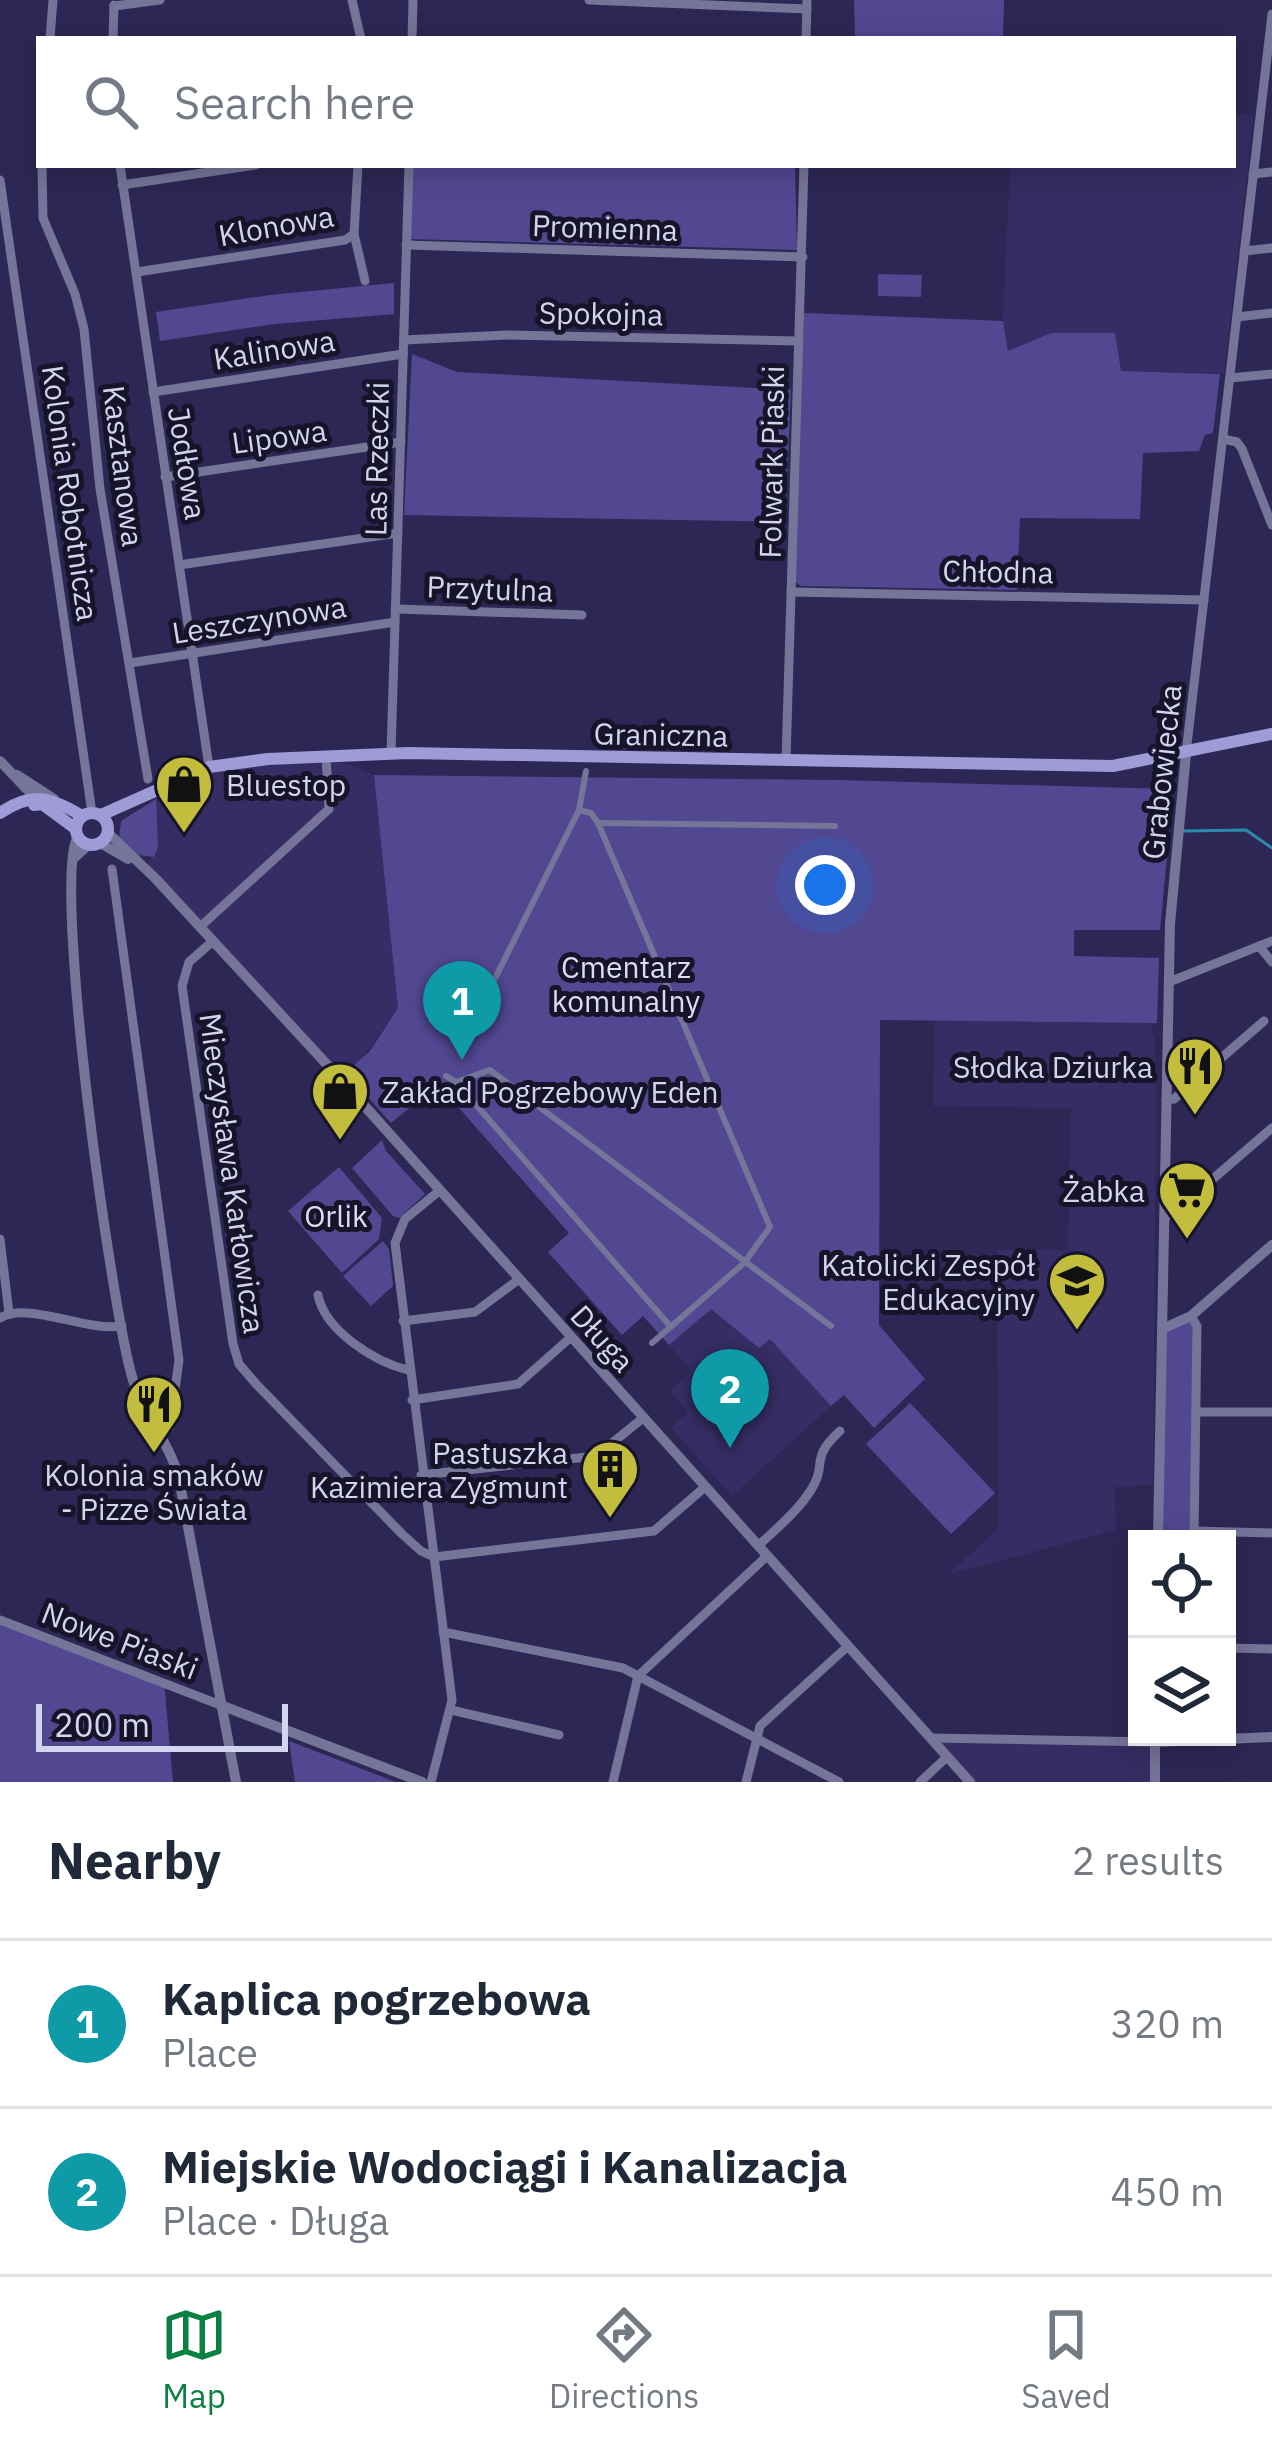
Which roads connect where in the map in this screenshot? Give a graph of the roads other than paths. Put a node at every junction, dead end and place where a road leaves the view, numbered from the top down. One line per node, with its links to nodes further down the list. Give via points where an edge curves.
1 (53, 0): 9 (street)
2 (160, 0): 6 (street)
3 (352, 0): 11 (street)
4 (413, 0): 12 (street)
5 (589, 0): 7 (street)
6 (114, 3): 10 (street)
7 (807, 4): 13 (street)
8 (1272, 14): 14 (street, Grabowiecka)
9 (50, 36)
10 (113, 36)
11 (361, 36)
12 (412, 36)
13 (806, 36)
14 (1269, 57): 22 (street, Grabowiecka)
15 (42, 168): 53 (street, Kasztanowa, via 43,218 84,329)
16 (119, 168): 24 (street, Jodłowa)
17 (236, 168): 24 (street)
18 (358, 168): 25 (street, Klonowa)
19 (409, 168): 26 (street, Las Rzeczki)
20 (803, 168): 29 (street, Folwark Piaski)
21 (1272, 172): 22 (street)
22 (1253, 174): 28 (street, Grabowiecka)
23 (0, 180): 70 (street, Kolonia Robotnicza)
24 (122, 185): 30 (street, Jodłowa)
25 (354, 234): 30 (street, Klonowa); 31 (street)
26 (406, 245): 29 (street, Promienna); 34 (street, Las Rzeczki)
27 (1272, 248): 28 (street)
28 (1244, 251): 33 (street, Grabowiecka)
29 (803, 257): 35 (street, Folwark Piaski)
30 (136, 272): 39 (street, Jodłowa)
31 (365, 281)
32 (1272, 313): 33 (street)
33 (1237, 317): 38 (street, Grabowiecka)
34 (404, 340): 35 (street, Spokojna); 36 (street, Las Rzeczki)
35 (798, 341): 47 (street, Folwark Piaski)
36 (403, 354): 39 (street, Kalinowa); 41 (street, Las Rzeczki)
37 (1272, 374): 38 (street)
38 (1230, 378): 40 (street, Grabowiecka)
39 (153, 392): 42 (street, Jodłowa)
40 (1222, 439): 43 (street, via 1242,449); 48 (street, Grabowiecka)
41 (400, 442): 42 (street, Lipowa); 45 (street, Las Rzeczki)
42 (165, 477): 46 (street, Jodłowa)
43 (1268, 504): 44 (street)
44 (1272, 525)
45 (398, 533): 46 (street); 49 (street, Las Rzeczki)
46 (179, 565): 52 (street, Jodłowa)
47 (791, 592): 48 (street, Chłodna); 58 (street, Folwark Piaski)
48 (1204, 600): 56 (street, Grabowiecka)
49 (396, 610): 50 (street, Przytulna); 51 (street, Las Rzeczki)
50 (581, 615)
51 (395, 622): 52 (street, Leszczynowa); 55 (street, Las Rzeczki)
52 (191, 653): 53 (street, Leszczynowa); 60 (street, Jodłowa)
53 (130, 663): 62 (street, Kasztanowa)
54 (1272, 734): 56 (main road, Graniczna)
55 (391, 754): 57 (main road, Graniczna); 58 (main road, Graniczna)
56 (1186, 754): 58 (main road, Graniczna, via 1113,766); 77 (street, Grabowiecka)
57 (326, 756): 60 (main road, Graniczna); 72 (street, via 329,809)
58 (786, 760)
59 (3, 764): 63 (street, Długa); 64 (street, Długa)
60 (209, 767): 70 (main road, Graniczna)
61 (586, 771): 66 (street)
62 (148, 779)
63 (17, 781): 64 (street, Długa); 65 (street)
64 (43, 800): 65 (main road); 67 (main road); 70 (main road, Długa)
65 (15, 803): 67 (main road)
66 (579, 810): 68 (street); 79 (street, via 465,1040)
67 (0, 816)
68 (598, 823): 69 (street); 88 (street, via 767,1214 770,1227)
69 (835, 826)
70 (92, 828): 72 (street, Długa); 94 (street, via 72,862 69,913)
71 (112, 869): 106 (street, via 179,1360)
72 (201, 926): 73 (street, Długa)
73 (213, 941): 84 (street, Długa); 114 (street, Mieczysława Karłowicza, via 189,962 182,986 235,1357 402,1534)
74 (1272, 941): 75 (street)
75 (1258, 946): 76 (street); 77 (street)
76 (1272, 962)
77 (1169, 982): 82 (street, Grabowiecka)
78 (1264, 1022): 82 (street)
79 (453, 1034)
80 (446, 1076): 81 (street)
81 (456, 1082): 88 (street, via 490,1070); 96 (street)
82 (1166, 1100): 85 (street, Grabowiecka)
83 (1272, 1128): 85 (street)
84 (439, 1191): 89 (street, Długa); 93 (street, via 396,1234)
85 (1164, 1216): 97 (street, Grabowiecka)
86 (0, 1239): 91 (street)
87 (1272, 1245): 92 (street)
88 (744, 1263): 95 (street); 96 (street)
89 (518, 1280): 93 (street, via 475,1312); 98 (street, Długa)
90 (318, 1295): 100 (street, via 324,1312 370,1357)
91 (4, 1315): 94 (street)
92 (1191, 1316): 97 (street); 102 (street)
93 (403, 1322): 100 (street)
94 (122, 1326): 106 (street, via 134,1384)
95 (831, 1326)
96 (671, 1327): 99 (street)
97 (1162, 1328): 109 (street, Grabowiecka)
98 (571, 1338): 101 (street, via 518,1384); 104 (street, Długa)
99 (652, 1343)
100 (408, 1370): 101 (street)
101 (412, 1400): 107 (street)
102 (1196, 1412): 103 (street); 110 (street)
103 (1272, 1412)
104 (643, 1418): 107 (street, via 589,1457); 108 (street, Długa)
105 (839, 1431): 113 (street, via 819,1454 814,1486)
106 (163, 1436): 121 (street)
107 (421, 1475): 114 (street)
108 (705, 1487): 113 (street, Długa); 114 (street, via 654,1532)
109 (1158, 1530)
110 (1194, 1530)
111 (1272, 1533): 112 (street)
112 (1236, 1534)
113 (763, 1551): 117 (street, Długa); 120 (street)
114 (434, 1557): 116 (street)
115 (0, 1620): 121 (street, Nowe Piaski)
116 (443, 1632): 120 (street); 122 (street)
117 (848, 1646): 126 (street, Długa); 127 (street, via 760,1726)
118 (1236, 1648): 119 (street)
119 (1272, 1649)
120 (638, 1676): 127 (street); 134 (street)
121 (224, 1706): 131 (street); 132 (street)
122 (451, 1710): 123 (street); 133 (street)
123 (559, 1735)
124 (1236, 1737): 125 (street)
125 (1272, 1737)
126 (931, 1738): 128 (street); 130 (street, Długa)
127 (757, 1739): 135 (street); 136 (street)
128 (1128, 1739)
129 (1155, 1746): 139 (street)
130 (947, 1757): 137 (street); 138 (street, Długa)
131 (236, 1782)
132 (422, 1782)
133 (431, 1782)
134 (614, 1782)
135 (746, 1782)
136 (838, 1782)
137 (920, 1782)
138 (970, 1782)
139 (1155, 1782)

